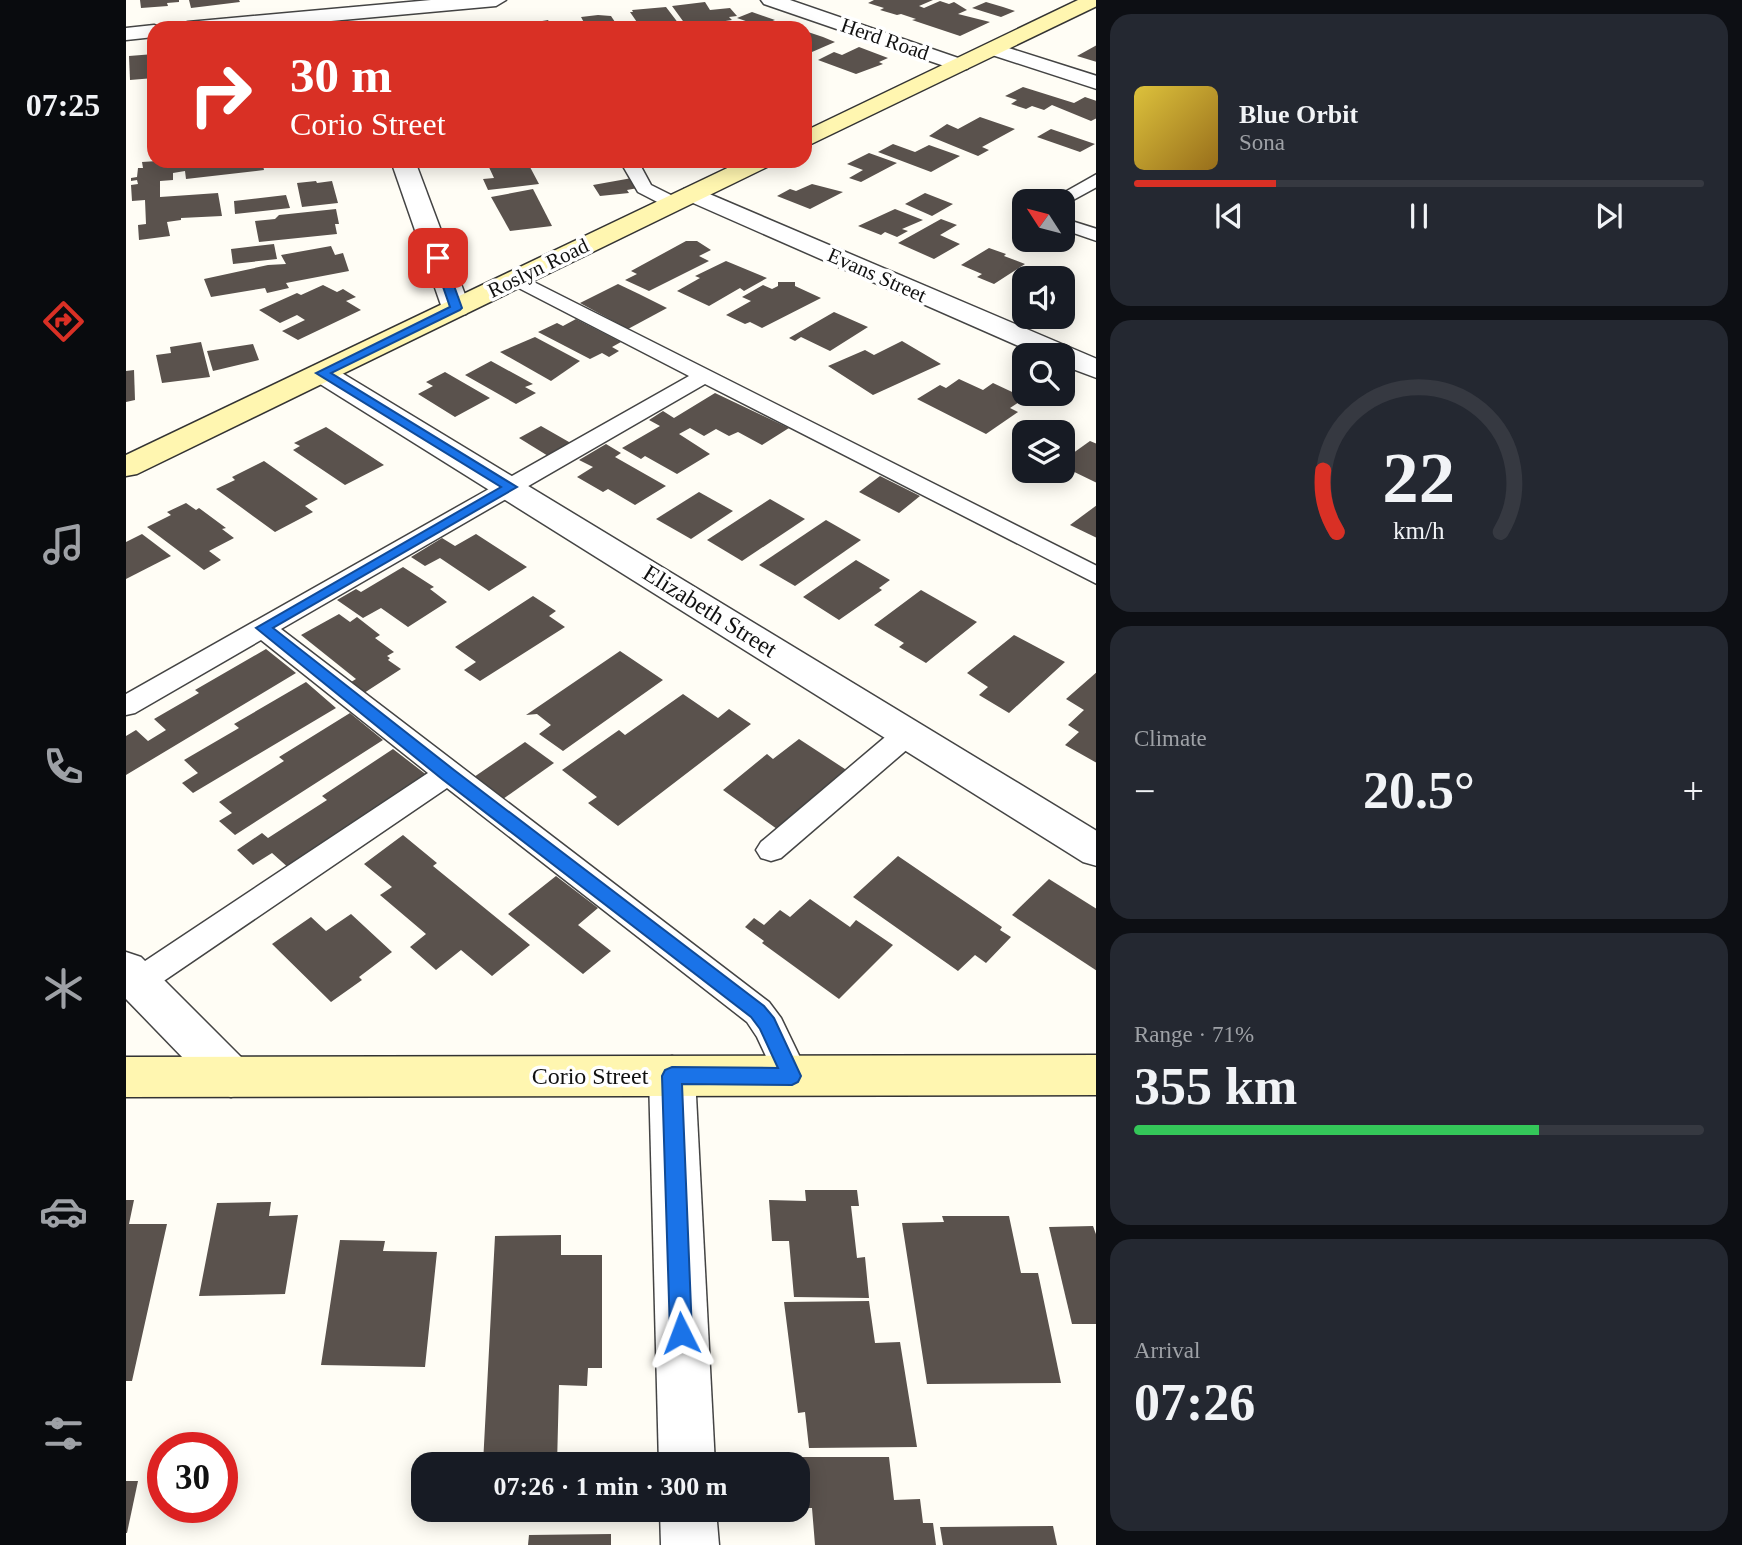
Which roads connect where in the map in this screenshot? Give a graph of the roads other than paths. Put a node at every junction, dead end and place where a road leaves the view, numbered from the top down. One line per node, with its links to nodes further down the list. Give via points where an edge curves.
1 (496, 0): 4 (street)
2 (771, 0): 9 (street, Herd Road)
3 (1093, 0): 8 (street)
4 (351, 14): 5 (street)
5 (270, 21)
6 (147, 32): 7 (street)
7 (126, 34)
8 (993, 49): 9 (street); 10 (street)
9 (960, 65): 11 (street)
10 (1096, 83)
11 (812, 136)
12 (406, 168): 21 (street)
13 (633, 168): 17 (lane, via 644,188)
14 (746, 168): 17 (street, Roslyn Road)
15 (1096, 179): 16 (lane)
16 (1075, 191)
17 (683, 198): 20 (street, Roslyn Road); 22 (street, Evans Street)
18 (1075, 228): 19 (lane)
19 (1096, 236)
20 (516, 279): 21 (street, Roslyn Road); 26 (lane)
21 (456, 308): 25 (street, Roslyn Road)
22 (1033, 343)
23 (1075, 361): 24 (street, Evans Street)
24 (1096, 370)
25 (322, 373): 27 (street, Roslyn Road); 28 (street, Elizabeth Street)
26 (703, 376): 28 (lane); 29 (lane)
27 (126, 467)
28 (510, 487): 30 (lane); 32 (street, Elizabeth Street)
29 (1096, 576)
30 (263, 628): 31 (lane); 33 (lane)
31 (126, 706)
32 (907, 734): 34 (lane); 35 (street, Elizabeth Street)
33 (448, 774): 36 (lane); 39 (lane, via 758,1012)
34 (771, 849)
35 (1096, 851)
36 (132, 976): 41 (street)
37 (1096, 1075): 39 (street, Corio Street)
38 (672, 1076): 39 (street, Corio Street); 41 (street, Corio Street); 42 (street)
39 (792, 1076)
40 (126, 1077): 41 (street, Corio Street)
41 (231, 1077)
42 (686, 1452)
43 (689, 1522): 44 (street)
44 (690, 1545)

